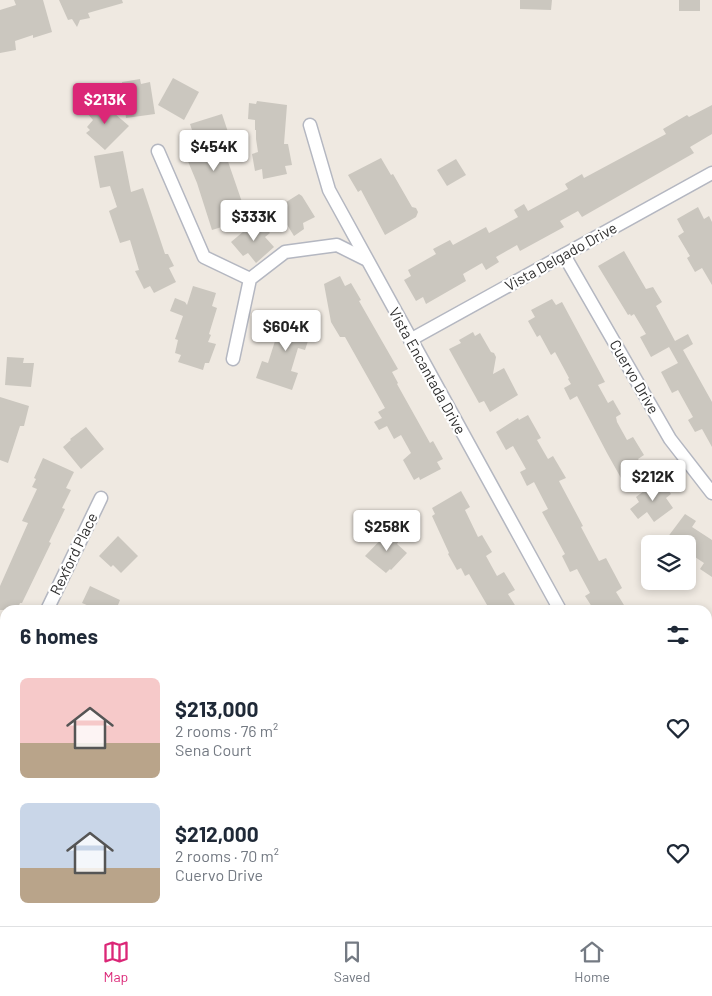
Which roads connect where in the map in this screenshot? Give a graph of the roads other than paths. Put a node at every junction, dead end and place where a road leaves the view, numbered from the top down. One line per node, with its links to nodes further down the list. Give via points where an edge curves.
1 (310, 126): 5 (street, Vista Encantada Drive, via 329,190)
2 (158, 152): 6 (street, via 204,257)
3 (712, 174): 4 (street, Vista Delgado Drive)
4 (564, 255): 7 (street, Vista Delgado Drive); 9 (street, Cuervo Drive, via 670,439)
5 (366, 259): 6 (street, via 337,245 285,252); 7 (street, Vista Encantada Drive)
6 (250, 280): 8 (street)
7 (410, 340): 12 (street, Vista Encantada Drive)
8 (233, 359)
9 (712, 493)
10 (101, 498): 11 (street, Rexford Place)
11 (49, 605)
12 (557, 605)

